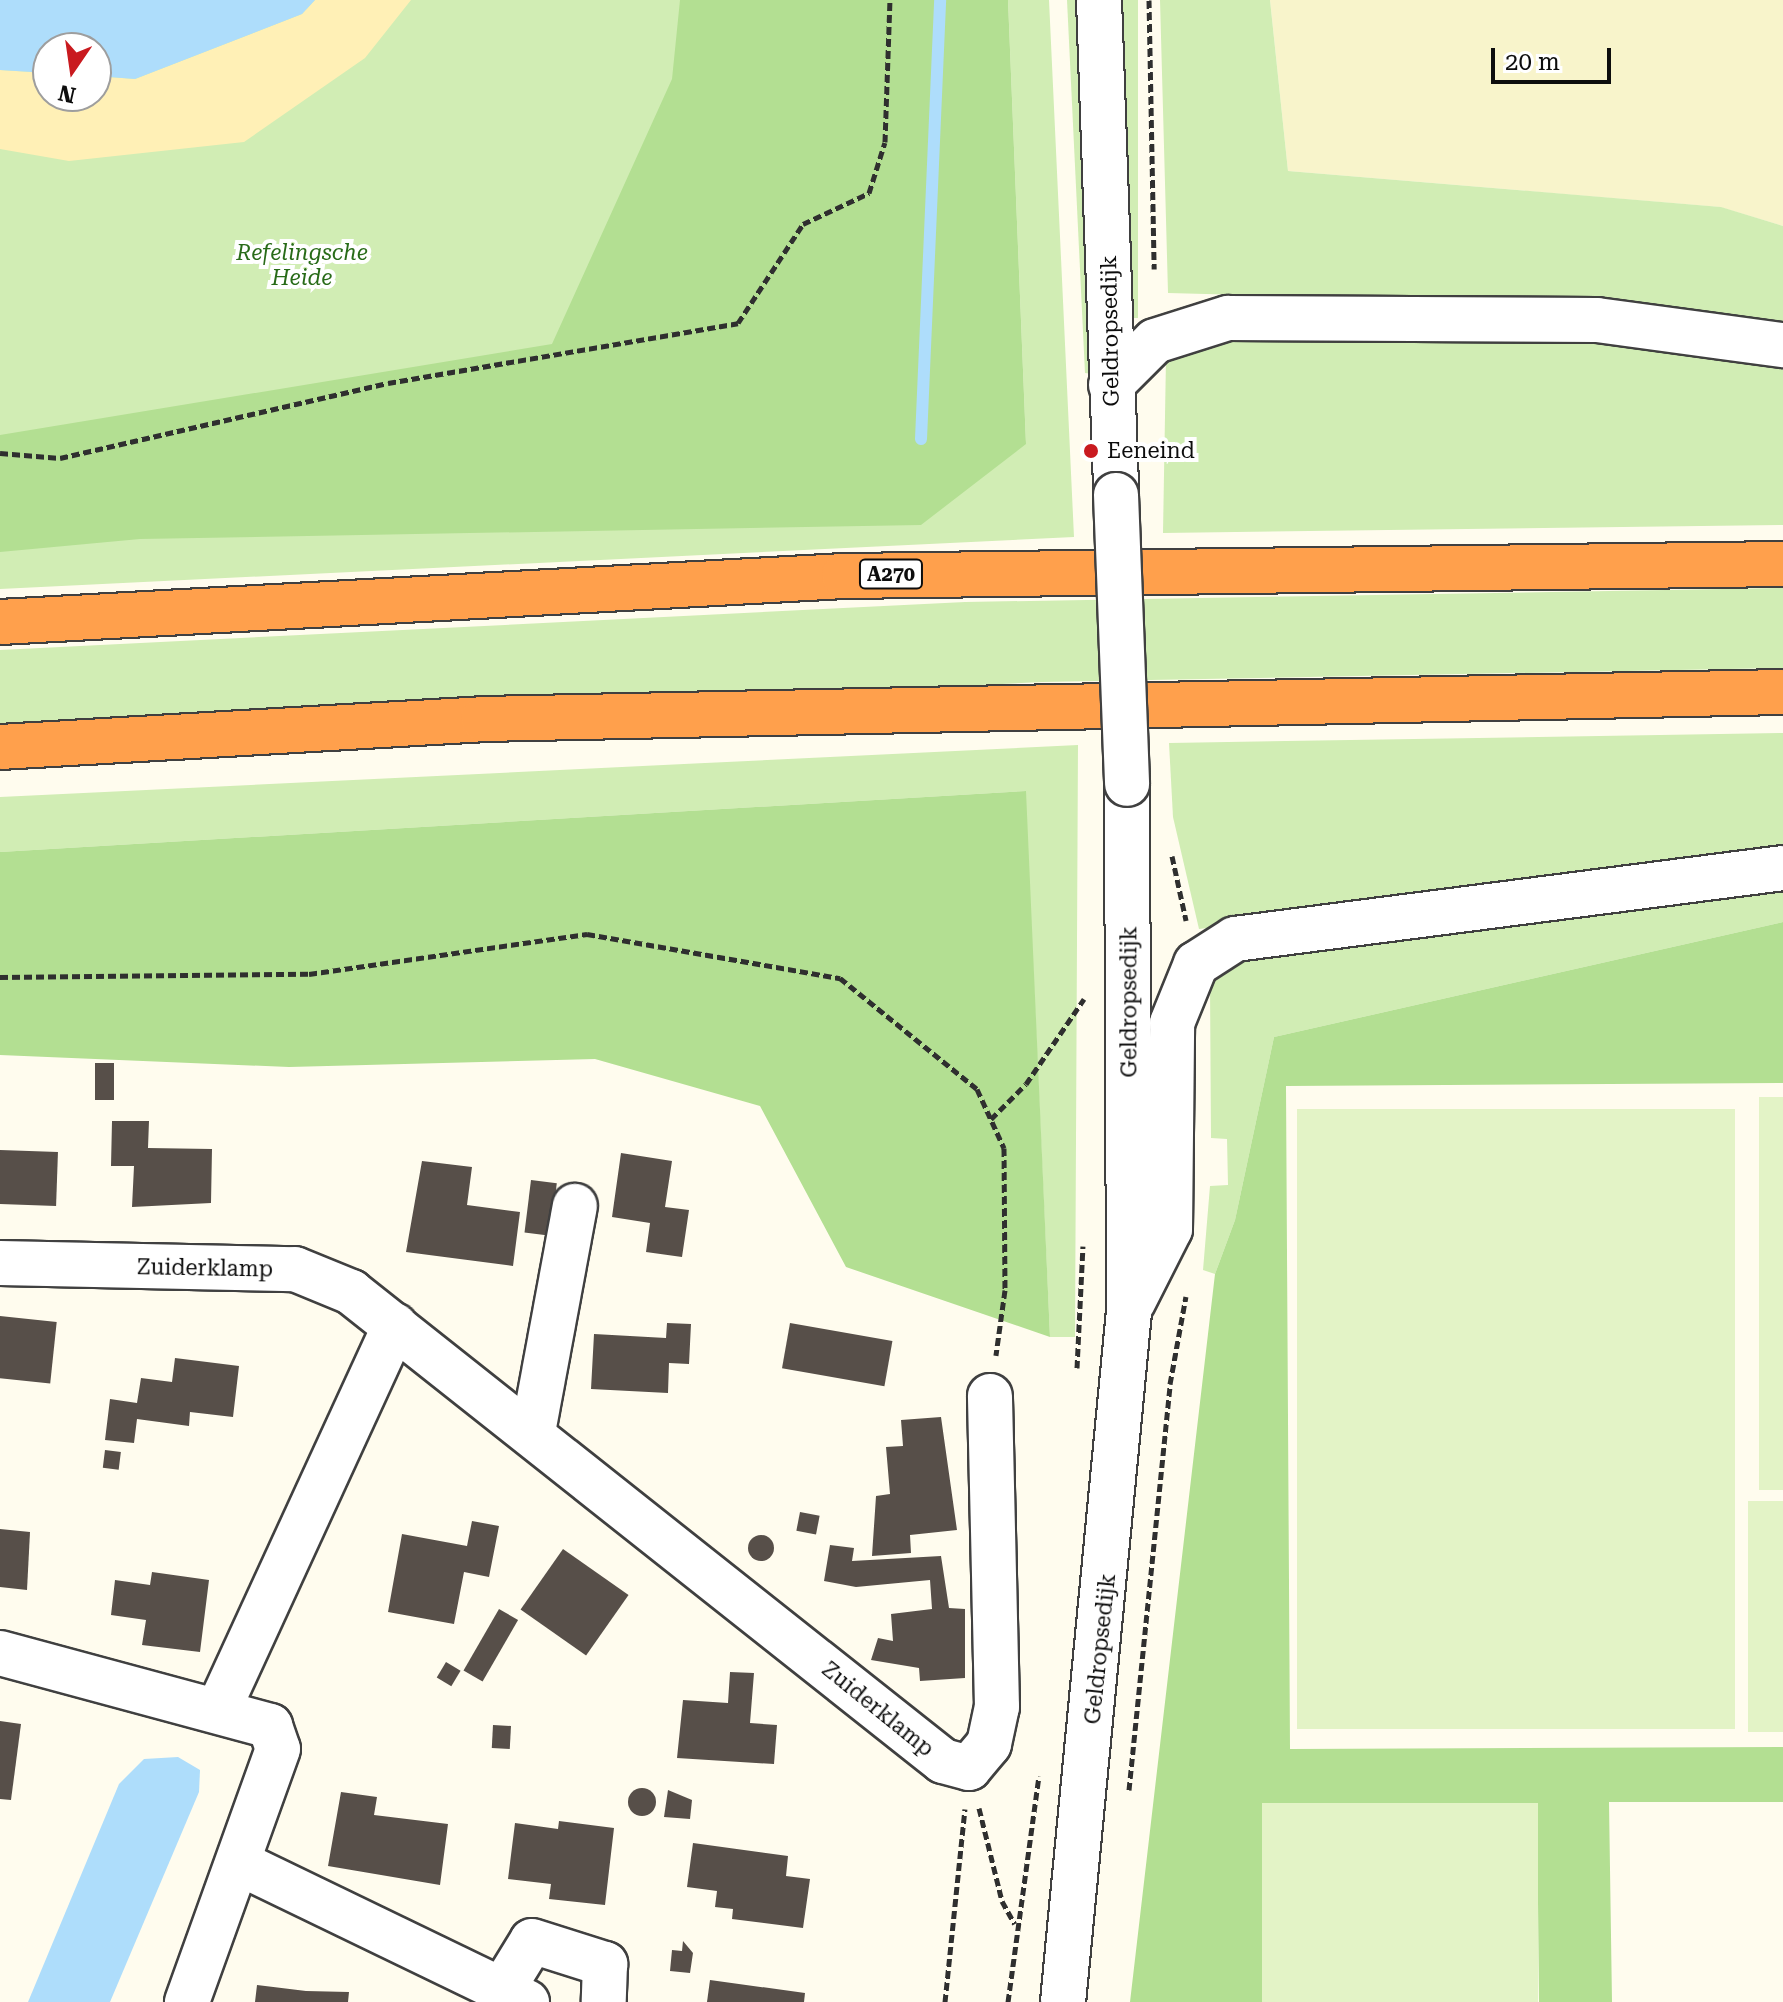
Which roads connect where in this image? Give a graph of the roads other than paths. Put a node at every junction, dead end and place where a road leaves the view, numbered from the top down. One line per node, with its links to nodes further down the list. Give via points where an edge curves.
1 (1099, 0): 3 (street, Geldropsedijk)
2 (1783, 345): 3 (street, via 1597,320 1228,318 1155,341)
3 (1111, 385): 11 (street, Geldropsedijk, bridge, via 1127,784)
4 (1783, 564): 5 (highway, A270, via 844,576)
5 (0, 622)
6 (1783, 692): 7 (highway, via 483,719)
7 (0, 747)
8 (1783, 868): 11 (street, via 1235,939 1196,964 1172,1023 1170,1229)
9 (575, 1206): 14 (street)
10 (0, 1263): 12 (street, Zuiderklamp, via 295,1269 351,1292)
11 (1129, 1311): 21 (street, Geldropsedijk)
12 (395, 1326): 14 (street, Zuiderklamp); 16 (street)
13 (990, 1396): 14 (street, Zuiderklamp, via 997,1707 989,1744 969,1768 943,1761)
14 (533, 1432)
15 (0, 1653): 16 (street)
16 (219, 1708): 17 (street, via 270,1726 278,1749)
17 (239, 1863): 18 (street); 19 (street)
18 (515, 1996): 20 (street, via 532,1941 605,1964)
19 (187, 2002)
20 (604, 2002)
21 (1063, 2002)

